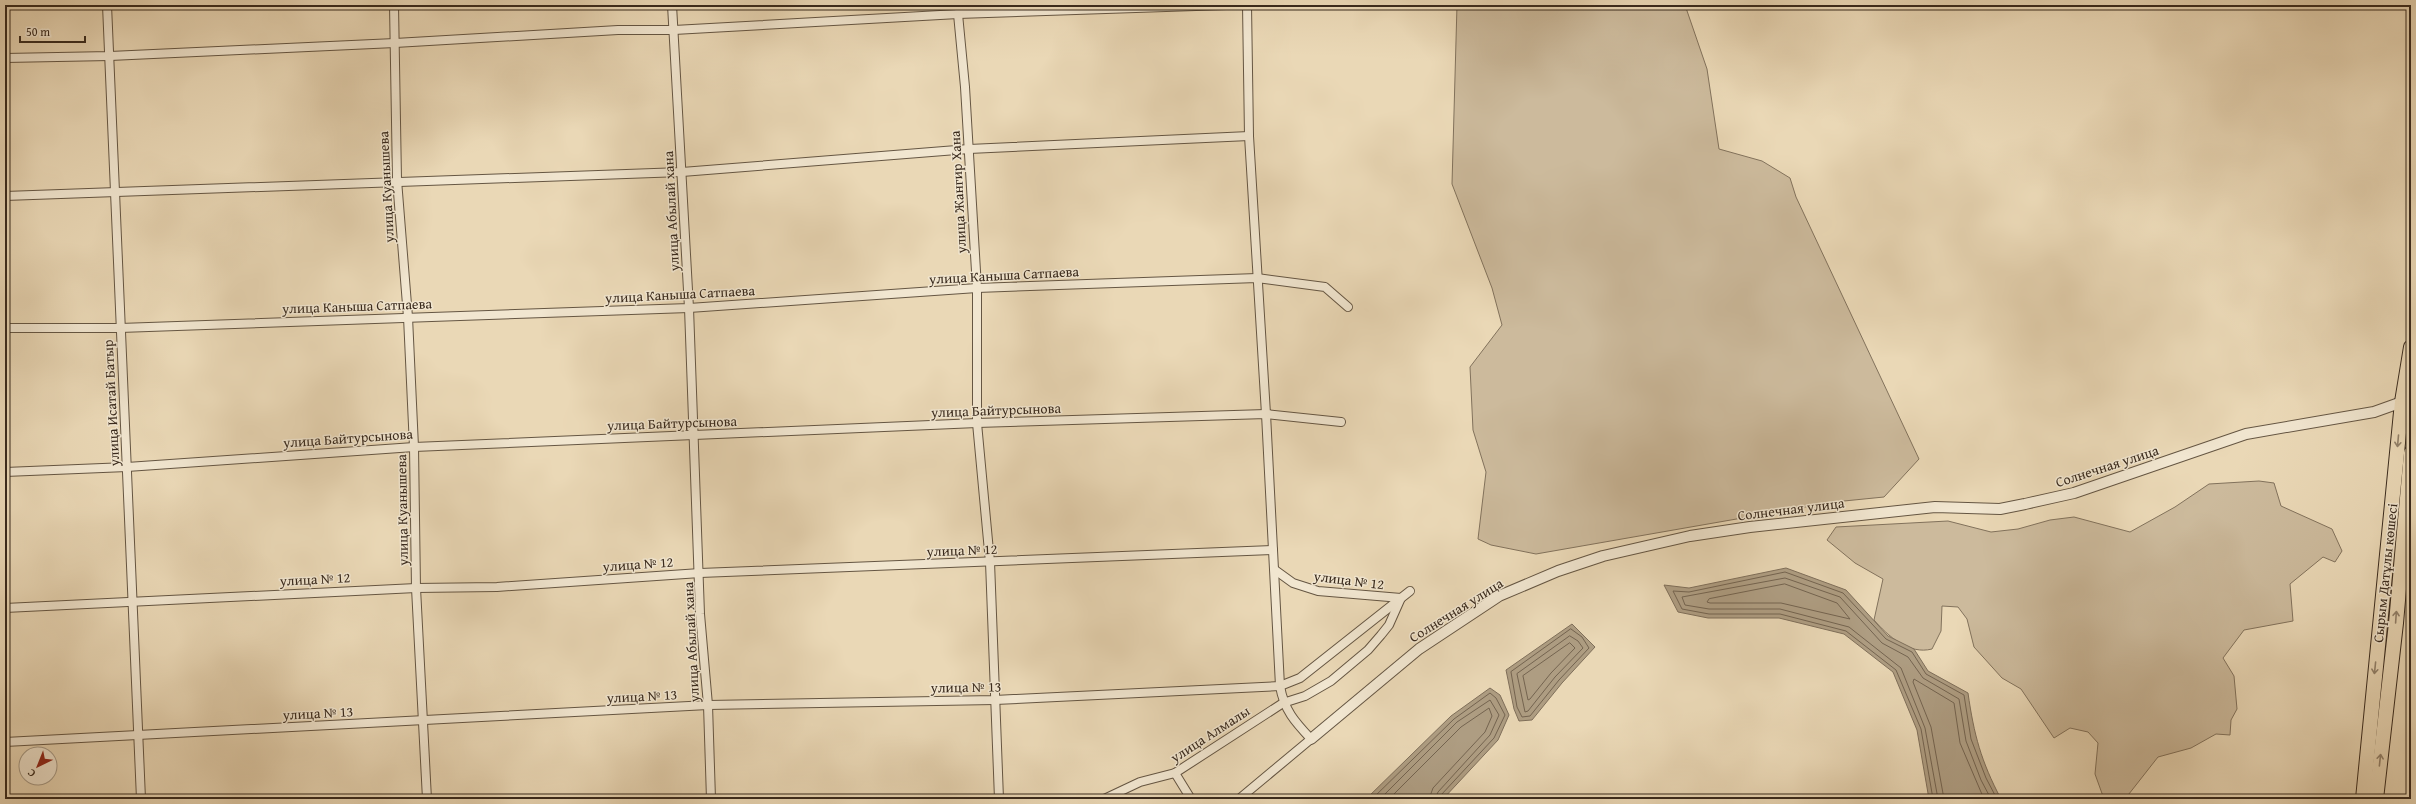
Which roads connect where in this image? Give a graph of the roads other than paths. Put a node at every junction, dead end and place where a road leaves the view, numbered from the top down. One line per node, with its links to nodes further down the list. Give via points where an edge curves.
1 (107, 5): 9 (street, улица Исатай Батыр)
2 (394, 5): 8 (street, улица Куанышева)
3 (672, 5): 7 (street, улица Абылай хана)
4 (1226, 5): 6 (street)
5 (1247, 5): 11 (street)
6 (958, 14): 7 (street); 12 (street, улица Жангир Хана)
7 (674, 30): 8 (street, via 618,30); 13 (street, улица Абылай хана)
8 (395, 43): 9 (street); 14 (street, улица Куанышева)
9 (110, 56): 10 (street); 15 (street, улица Исатай Батыр)
10 (5, 58)
11 (1248, 136): 12 (street); 17 (street)
12 (969, 149): 13 (street); 18 (street, улица Жангир Хана)
13 (682, 172): 14 (street); 20 (street, улица Абылай хана)
14 (397, 180): 15 (street); 21 (street, улица Куанышева)
15 (114, 192): 16 (street); 23 (street, улица Исатай Батыр)
16 (5, 196)
17 (1257, 278): 18 (street, улица Каныша Сатпаева); 19 (street, улица Каныша Сатпаева, via 1326,287); 26 (street)
18 (977, 288): 20 (street, улица Каныша Сатпаева); 28 (street, улица Жангир Хана)
19 (1348, 307)
20 (689, 308): 21 (street, улица Каныша Сатпаева); 29 (street, улица Абылай хана)
21 (408, 317): 23 (street, улица Каныша Сатпаева); 30 (street, улица Куанышева)
22 (5, 328): 23 (street, улица Каныша Сатпаева)
23 (120, 328): 32 (street, улица Исатай Батыр)
24 (2411, 347): 25 (highway, Сырым Датұлы көшесі)
25 (2406, 402): 49 (street, Солнечная улица, via 2374,412 2246,434 2074,493 2000,509 1935,507 1750,527 1690,536 1603,556 1558,571 1499,596 1419,649); 59 (highway, Сырым Датұлы көшесі, one-way to 59)
26 (1266, 414): 27 (street, улица Байтурсынова); 28 (street, улица Байтурсынова); 34 (street)
27 (1341, 422)
28 (977, 423): 29 (street, улица Байтурсынова); 35 (street, улица Жангир Хана)
29 (693, 435): 30 (street, улица Байтурсынова); 37 (street, улица Абылай хана)
30 (414, 447): 32 (street, улица Байтурсынова); 38 (street, улица Куанышева)
31 (2411, 453): 60 (highway, Сырым Датұлы көшесі, one-way to 31, via 2396,623)
32 (126, 467): 33 (street, улица Байтурсынова); 41 (street, улица Исатай Батыр)
33 (5, 472)
34 (1273, 550): 35 (street, улица № 12); 36 (street)
35 (990, 562): 37 (street, улица № 12); 44 (street, улица Жангир Хана)
36 (1275, 570): 40 (street, улица № 12, via 1293,583 1318,591); 43 (street)
37 (700, 573): 38 (street, улица № 12, via 497,587); 46 (street, улица Абылай хана, via 700,614)
38 (416, 588): 41 (street, улица № 12); 47 (street, улица Куанышева)
39 (1410, 591): 40 (street, улица № 13)
40 (1401, 598): 43 (street, улица № 13, via 1300,678); 45 (street, улица Алмалы, via 1389,625 1368,650 1317,690)
41 (132, 600): 42 (street, улица № 12); 48 (street, улица Исатай Батыр)
42 (5, 608)
43 (1280, 686): 44 (street, улица № 13); 45 (street)
44 (995, 700): 46 (street, улица № 13); 55 (street, улица Жангир Хана)
45 (1283, 703): 49 (street, via 1292,719); 51 (street, улица Алмалы)
46 (708, 706): 47 (street, улица № 13); 54 (street, улица Абылай хана)
47 (421, 721): 48 (street, улица № 13); 53 (street, улица Куанышева)
48 (138, 736): 50 (street, улица № 13); 52 (street, улица Исатай Батыр)
49 (1311, 739): 58 (street, Солнечная улица)
50 (5, 742)
51 (1175, 773): 56 (street, улица Алмалы, via 1140,782); 57 (street)
52 (141, 799)
53 (427, 799)
54 (711, 799)
55 (999, 799)
56 (1104, 799)
57 (1191, 799)
58 (1239, 799)
59 (2363, 799)
60 (2376, 799)

